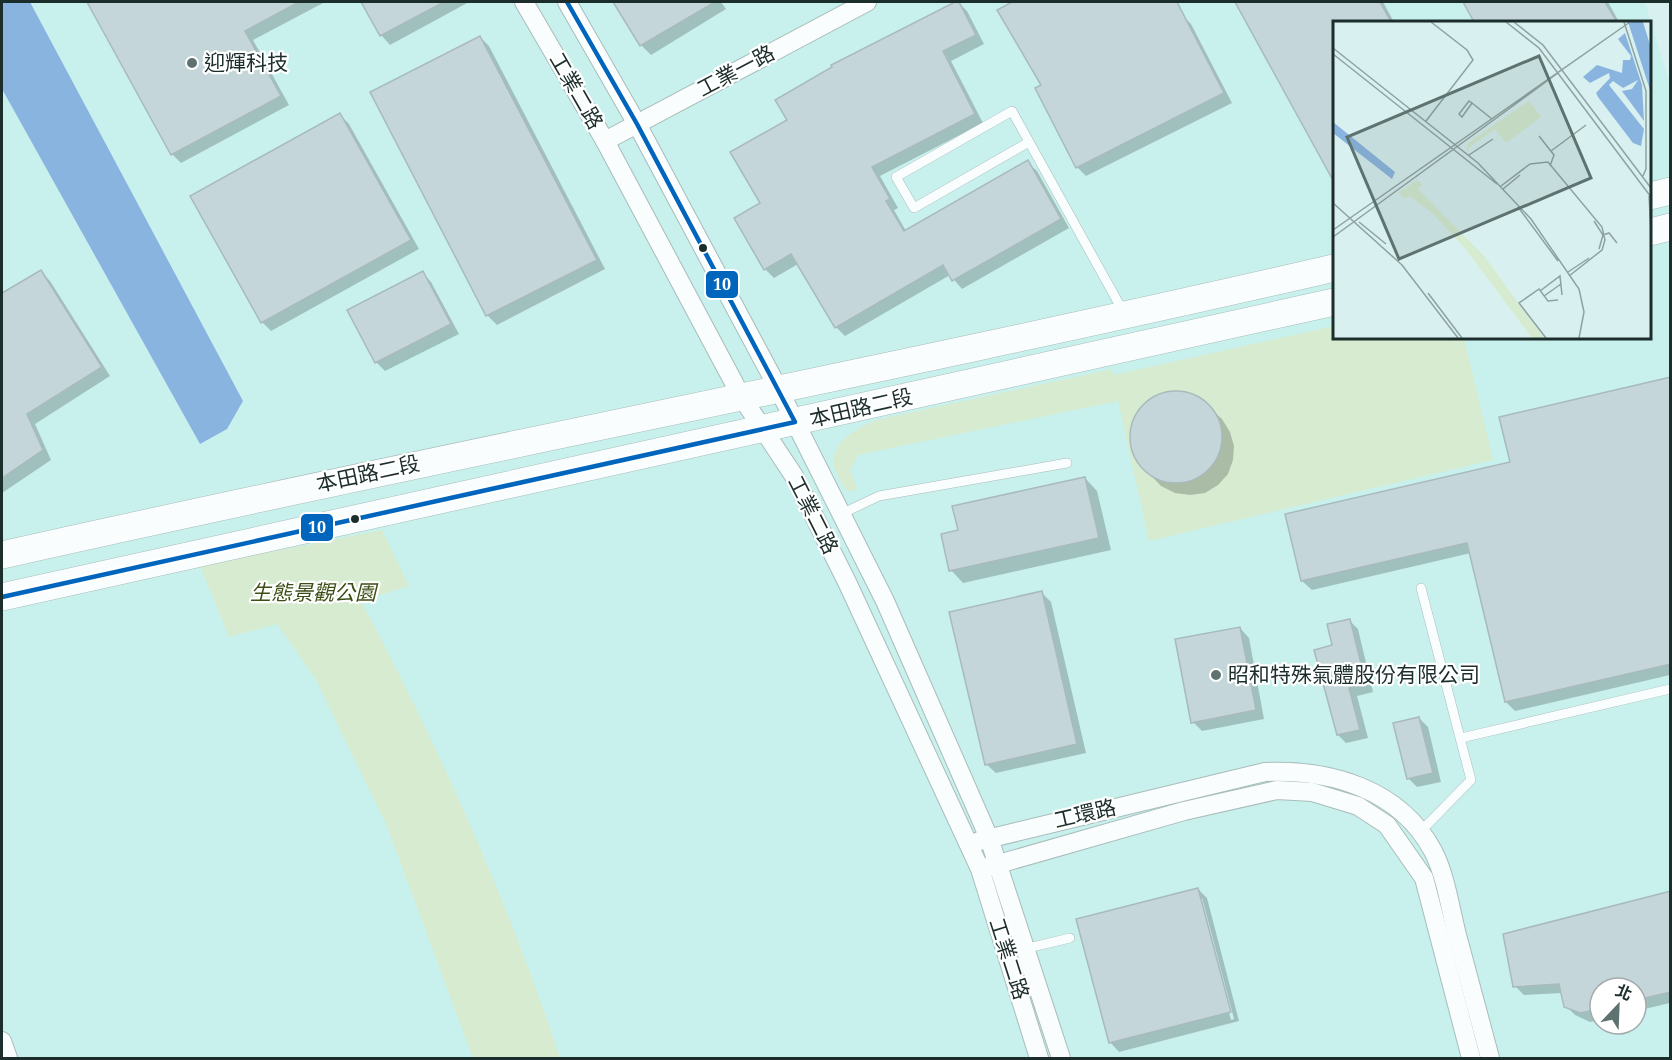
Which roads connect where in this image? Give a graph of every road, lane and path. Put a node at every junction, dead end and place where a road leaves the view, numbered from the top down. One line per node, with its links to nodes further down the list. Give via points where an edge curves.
1 (524, 2): 5 (street, 工業二路)
2 (567, 2): 4 (street, 工業二路)
3 (867, 2): 4 (street, 工業一路)
4 (637, 124): 5 (street, 工業一路); 14 (street, 工業二路)
5 (605, 141): 15 (street, 工業二路)
6 (1029, 142): 6 (lane, via 1012,111 896,177 914,208); 13 (lane)
7 (1671, 191): 8 (street)
8 (1651, 195)
9 (1671, 227): 10 (street)
10 (1651, 232)
11 (1333, 268): 13 (street, 本田路二段)
12 (1333, 302): 16 (street, 本田路二段)
13 (1125, 315): 14 (street, 本田路二段)
14 (778, 388): 15 (street, 本田路二段); 16 (street, 工業二路)
15 (741, 396): 17 (street, 工業二路); 20 (street, 本田路二段)
16 (795, 422): 17 (street, 本田路二段); 19 (street, 工業二路)
17 (763, 429): 22 (street, 本田路二段); 24 (street, 工業二路, via 794,476)
18 (1067, 464): 19 (lane, via 879,496)
19 (842, 514): 23 (street, 工業二路)
20 (2, 555)
21 (1421, 588): 26 (lane)
22 (2, 597)
23 (919, 680): 24 (street); 30 (street, 工業二路)
24 (898, 687): 31 (street, 工業二路)
25 (1671, 689): 26 (lane)
26 (1461, 738): 29 (lane, via 1472,780)
27 (1202, 787): 28 (street); 29 (street, 工環路, via 1265,772 1326,774 1354,783 1380,798 1402,812); 30 (street, 工環路)
28 (1207, 806): 32 (street, 工環路, via 1278,790 1312,792 1358,806 1387,825); 33 (street, 工環路)
29 (1420, 832): 32 (street); 38 (street, 工環路, via 1442,877)
30 (989, 838): 31 (street, 工環路); 33 (street, 工業二路)
31 (969, 843): 33 (street, 工業二路)
32 (1403, 845): 38 (street, 工環路, via 1424,878)
33 (989, 867): 35 (street, 工業二路); 36 (street, 工業二路)
34 (1070, 938): 35 (lane)
35 (1026, 948): 36 (lane); 41 (street, 工業二路)
36 (1007, 952): 40 (street, 工業二路)
37 (2, 1041): 39 (street)
38 (1480, 1056)
39 (8, 1059)
40 (1039, 1059)
41 (1061, 1059)

